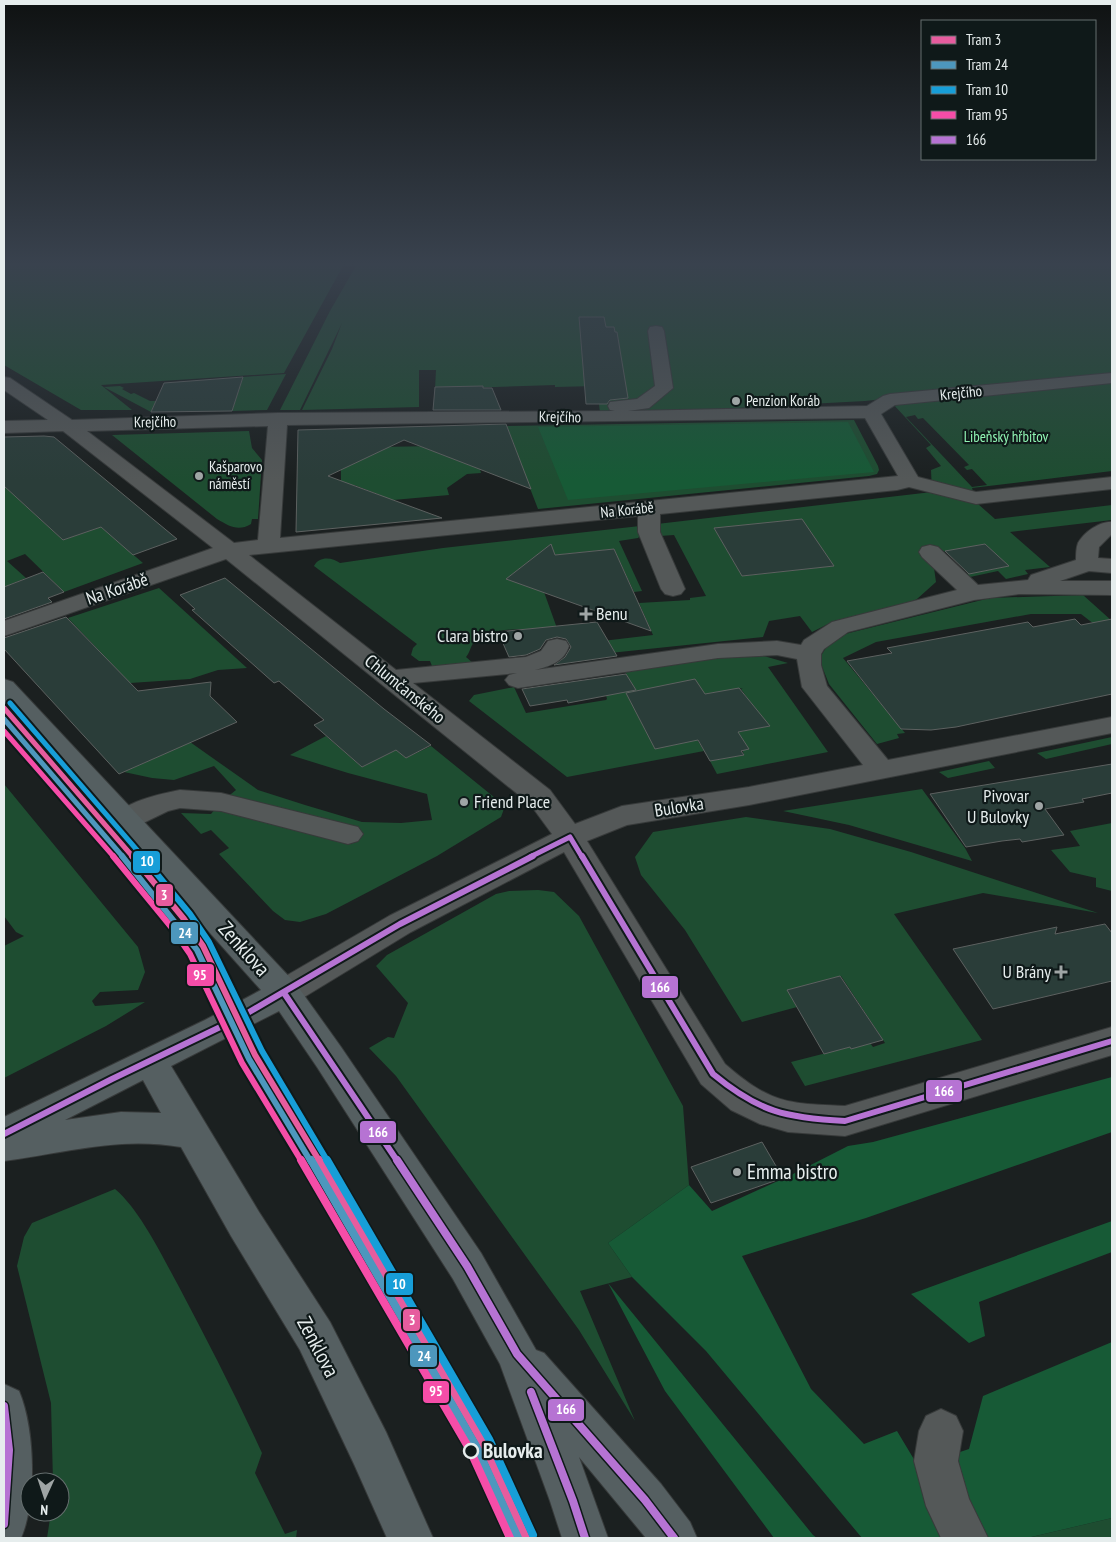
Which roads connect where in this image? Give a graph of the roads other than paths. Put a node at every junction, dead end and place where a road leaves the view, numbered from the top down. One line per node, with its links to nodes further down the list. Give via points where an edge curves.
1 (657, 336): 5 (street, via 664,388 642,404)
2 (1112, 378): 4 (street, Krejčího, via 890,400)
3 (4, 382): 7 (street)
4 (871, 412): 5 (street, Krejčího); 9 (street, via 908,475)
5 (541, 416): 6 (street, Krejčího)
6 (278, 419): 7 (street, Krejčího); 13 (street)
7 (66, 424): 8 (street, Krejčího); 14 (street)
8 (4, 427)
9 (907, 480): 10 (street, via 976,498); 11 (street, Na Korábě, via 897,484)
10 (1112, 483)
11 (649, 508): 13 (street, Na Korábě); 20 (street, via 649,532)
12 (1112, 528): 16 (street, via 1106,528 1088,545)
13 (268, 544): 14 (street)
14 (229, 550): 22 (street, Na Korábě); 25 (street, Chlumčanského)
15 (930, 552): 21 (street)
16 (1087, 564): 17 (street); 18 (street)
17 (1112, 566)
18 (1019, 587): 19 (street); 21 (street)
19 (1112, 588)
20 (673, 589)
21 (973, 594): 24 (street, via 840,627 813,644)
22 (4, 629)
23 (557, 646): 25 (street, via 550,657 529,664)
24 (809, 654): 26 (street, via 777,648 718,651); 29 (street, via 815,686)
25 (391, 678): 32 (street, Chlumčanského, via 540,797)
26 (518, 680)
27 (4, 687): 30 (main road, Zenklova)
28 (1112, 724): 29 (street, Bulovka)
29 (882, 771): 32 (street, Bulovka, via 622,816)
30 (125, 820): 31 (street, via 159,804 180,799 221,802); 33 (main road, Zenklova)
31 (348, 834)
32 (570, 838): 33 (street, Bulovka, via 400,924); 34 (street, Chlumčanského, via 713,1074 735,1095 763,1111 803,1120 844,1121)
33 (284, 993): 35 (main road); 39 (main road, Zenklova, via 467,1266)
34 (1112, 1041)
35 (159, 1057): 36 (main road, Zenklova); 37 (main road)
36 (192, 1133): 38 (main road, via 121,1126); 43 (main road, Zenklova, via 314,1336 370,1448)
37 (4, 1134)
38 (4, 1145)
39 (516, 1354): 44 (main road, Zenklova); 45 (main road, via 645,1500)
40 (4, 1406): 42 (main road, via 9,1478)
41 (941, 1431): 46 (street, via 936,1461 948,1506)
42 (4, 1524)
43 (410, 1538)
44 (585, 1538)
45 (674, 1538)
46 (965, 1538)

